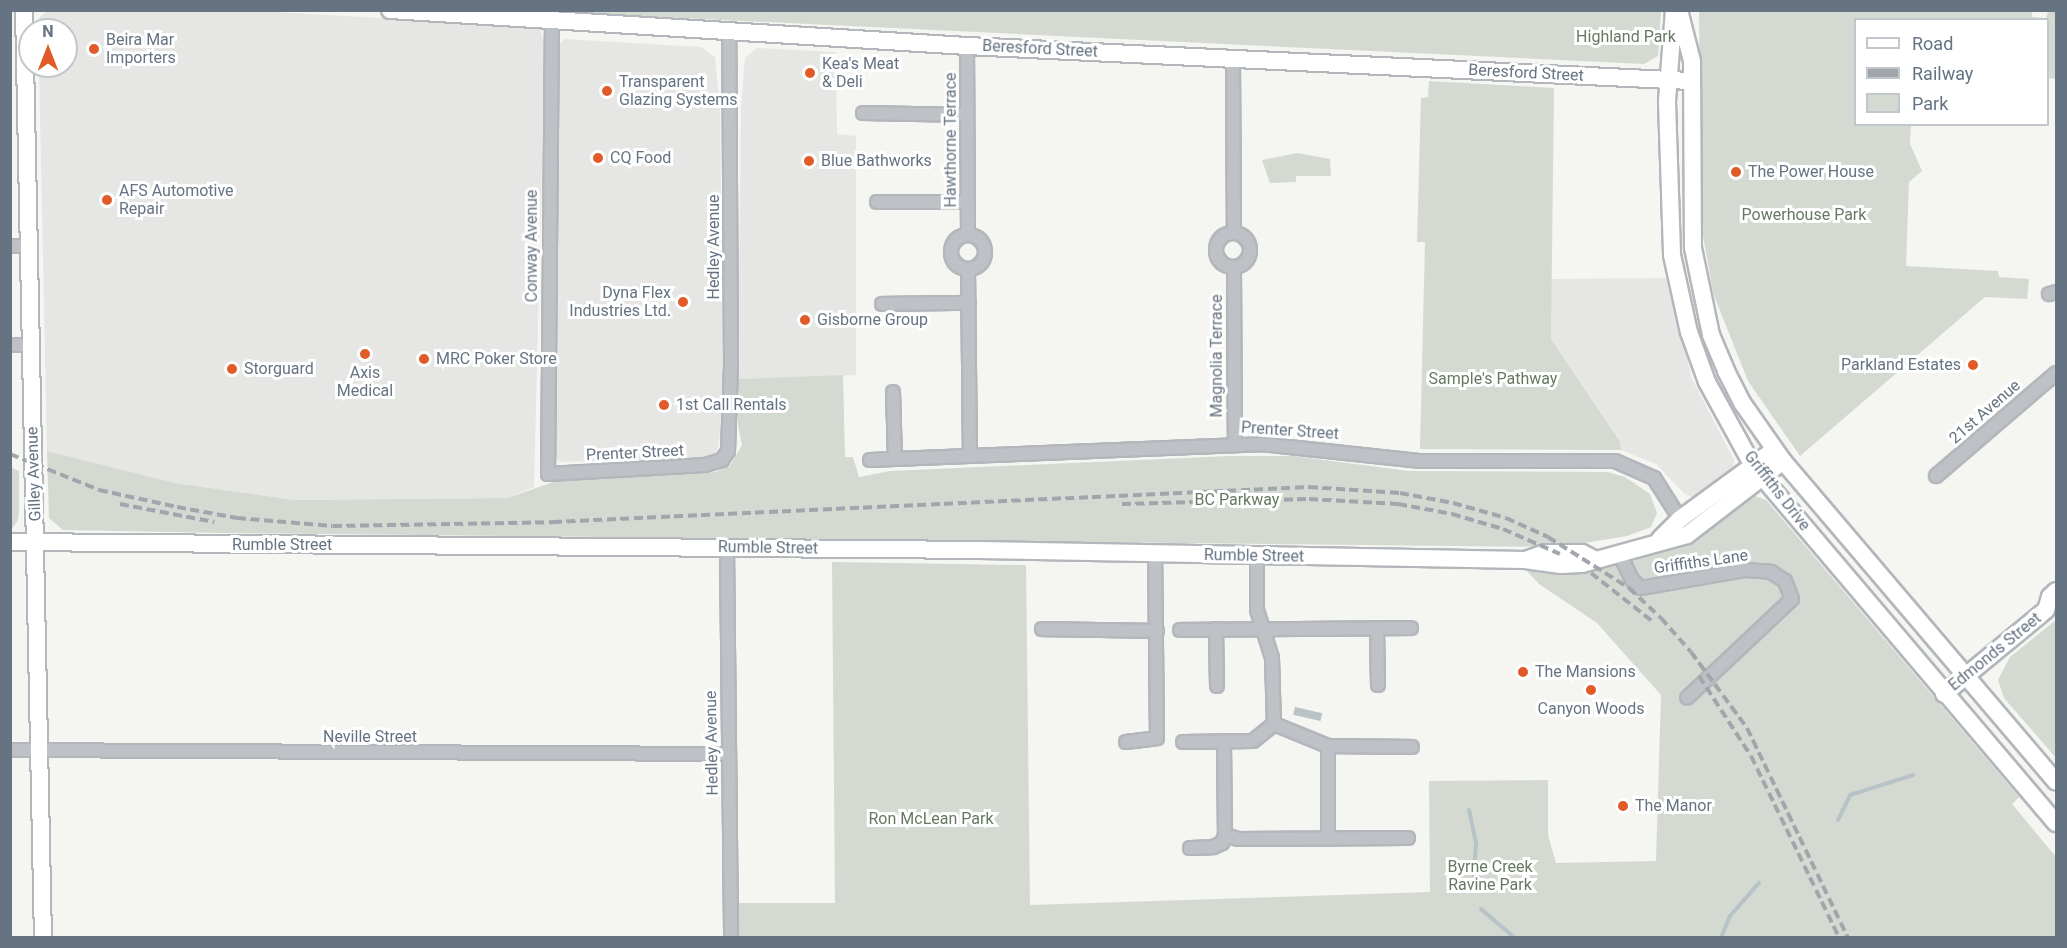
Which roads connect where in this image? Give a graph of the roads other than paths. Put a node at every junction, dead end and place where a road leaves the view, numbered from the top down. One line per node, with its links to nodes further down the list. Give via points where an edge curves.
1 (24, 10): 18 (street, Gilley Avenue)
2 (390, 10): 5 (street, Beresford Street)
3 (1674, 10): 9 (street, Griffiths Drive)
4 (1679, 10): 10 (street, Griffiths Drive, via 1692,61)
5 (552, 18): 6 (street, Beresford Street); 34 (street, Conway Avenue)
6 (729, 32): 7 (street, Beresford Street); 31 (street, Hedley Avenue, via 731,366 729,445)
7 (968, 46): 8 (street, Beresford Street); 12 (street, Hawthorne Terrace)
8 (1233, 58): 9 (street, Beresford Street); 15 (street)
9 (1667, 80): 10 (street, Beresford Street); 33 (street, Griffiths Drive, via 1668,204 1678,287 1707,382)
10 (1691, 81): 29 (street, Griffiths Drive, via 1693,248 1711,335 1726,371)
11 (862, 113): 12 (street)
12 (967, 116): 14 (street, Hawthorne Terrace)
13 (877, 202): 14 (street)
14 (968, 202): 16 (street, Hawthorne Terrace)
15 (1234, 233): 19 (street, via 1248,241 1251,252 1247,261); 19 (street, via 1219,241 1216,252 1220,261)
16 (968, 234): 20 (street, via 978,238 985,252 982,262); 20 (street, via 958,238 951,252 958,266)
17 (10, 246): 18 (street)
18 (29, 246): 24 (street, Gilley Avenue)
19 (1234, 268): 27 (street, Magnolia Terrace)
20 (968, 269): 21 (street)
21 (969, 303): 22 (street); 28 (street)
22 (882, 304)
23 (10, 345): 24 (street)
24 (30, 345): 39 (street, Gilley Avenue)
25 (2056, 373): 35 (street, 21st Avenue)
26 (893, 392): 30 (street)
27 (1235, 444): 28 (street, Prenter Street); 36 (street, Prenter Street, via 1302,446 1421,461 1615,461 1654,478)
28 (970, 455): 30 (street, Prenter Street)
29 (1779, 456): 33 (street, Rumble Street); 53 (street, Griffiths Drive)
30 (895, 459): 32 (street, Prenter Street)
31 (722, 460): 34 (street, Prenter Street, via 705,465)
32 (870, 460)
33 (1758, 472): 36 (street, Rumble Street); 37 (street, Rumble Street, via 1687,535); 56 (street, Griffiths Drive)
34 (548, 474)
35 (1936, 477)
36 (1680, 519): 37 (street, Rumble Street)
37 (1660, 539): 41 (street, Rumble Street)
38 (10, 542): 39 (street, Rumble Street)
39 (35, 543): 40 (street, Rumble Street); 65 (street, Gilley Avenue)
40 (727, 548): 42 (street, Rumble Street); 66 (street, Hedley Avenue)
41 (1619, 553): 43 (street, Rumble Street, via 1582,564 1553,566 1525,560); 57 (street, Griffiths Lane, via 1628,575 1641,588 1745,570 1771,572 1785,580 1792,599)
42 (1155, 555): 43 (street, Rumble Street); 52 (street)
43 (1257, 556): 49 (street)
44 (2056, 591): 45 (street, Edmonds Street, via 2050,597)
45 (2051, 610): 53 (street, Edmonds Street)
46 (1411, 628): 50 (street)
47 (1042, 629): 52 (street)
48 (1216, 629): 49 (street); 51 (street); 55 (street)
49 (1261, 629): 50 (street); 58 (street, via 1272,658)
50 (1377, 629): 54 (street)
51 (1180, 630)
52 (1157, 631): 59 (street, via 1157,738)
53 (1965, 677): 56 (street, Edmonds Street); 67 (street, Griffiths Drive)
54 (1378, 685)
55 (1217, 686)
56 (1944, 694): 68 (street, Griffiths Drive)
57 (1687, 698)
58 (1274, 724): 61 (street, via 1253,741); 62 (street)
59 (1126, 742)
60 (1183, 742): 61 (street)
61 (1224, 743): 69 (street)
62 (1328, 746): 63 (street); 71 (street)
63 (1412, 747)
64 (10, 750): 65 (street, Neville Street)
65 (39, 751): 66 (street, Neville Street); 73 (street, Gilley Avenue)
66 (729, 754): 74 (street, Hedley Avenue)
67 (2056, 782)
68 (2056, 823)
69 (1225, 835): 71 (street, via 1238,839); 72 (street, via 1222,843 1213,847)
70 (1408, 838): 71 (street)
71 (1328, 839)
72 (1190, 848)
73 (43, 938)
74 (731, 938)

